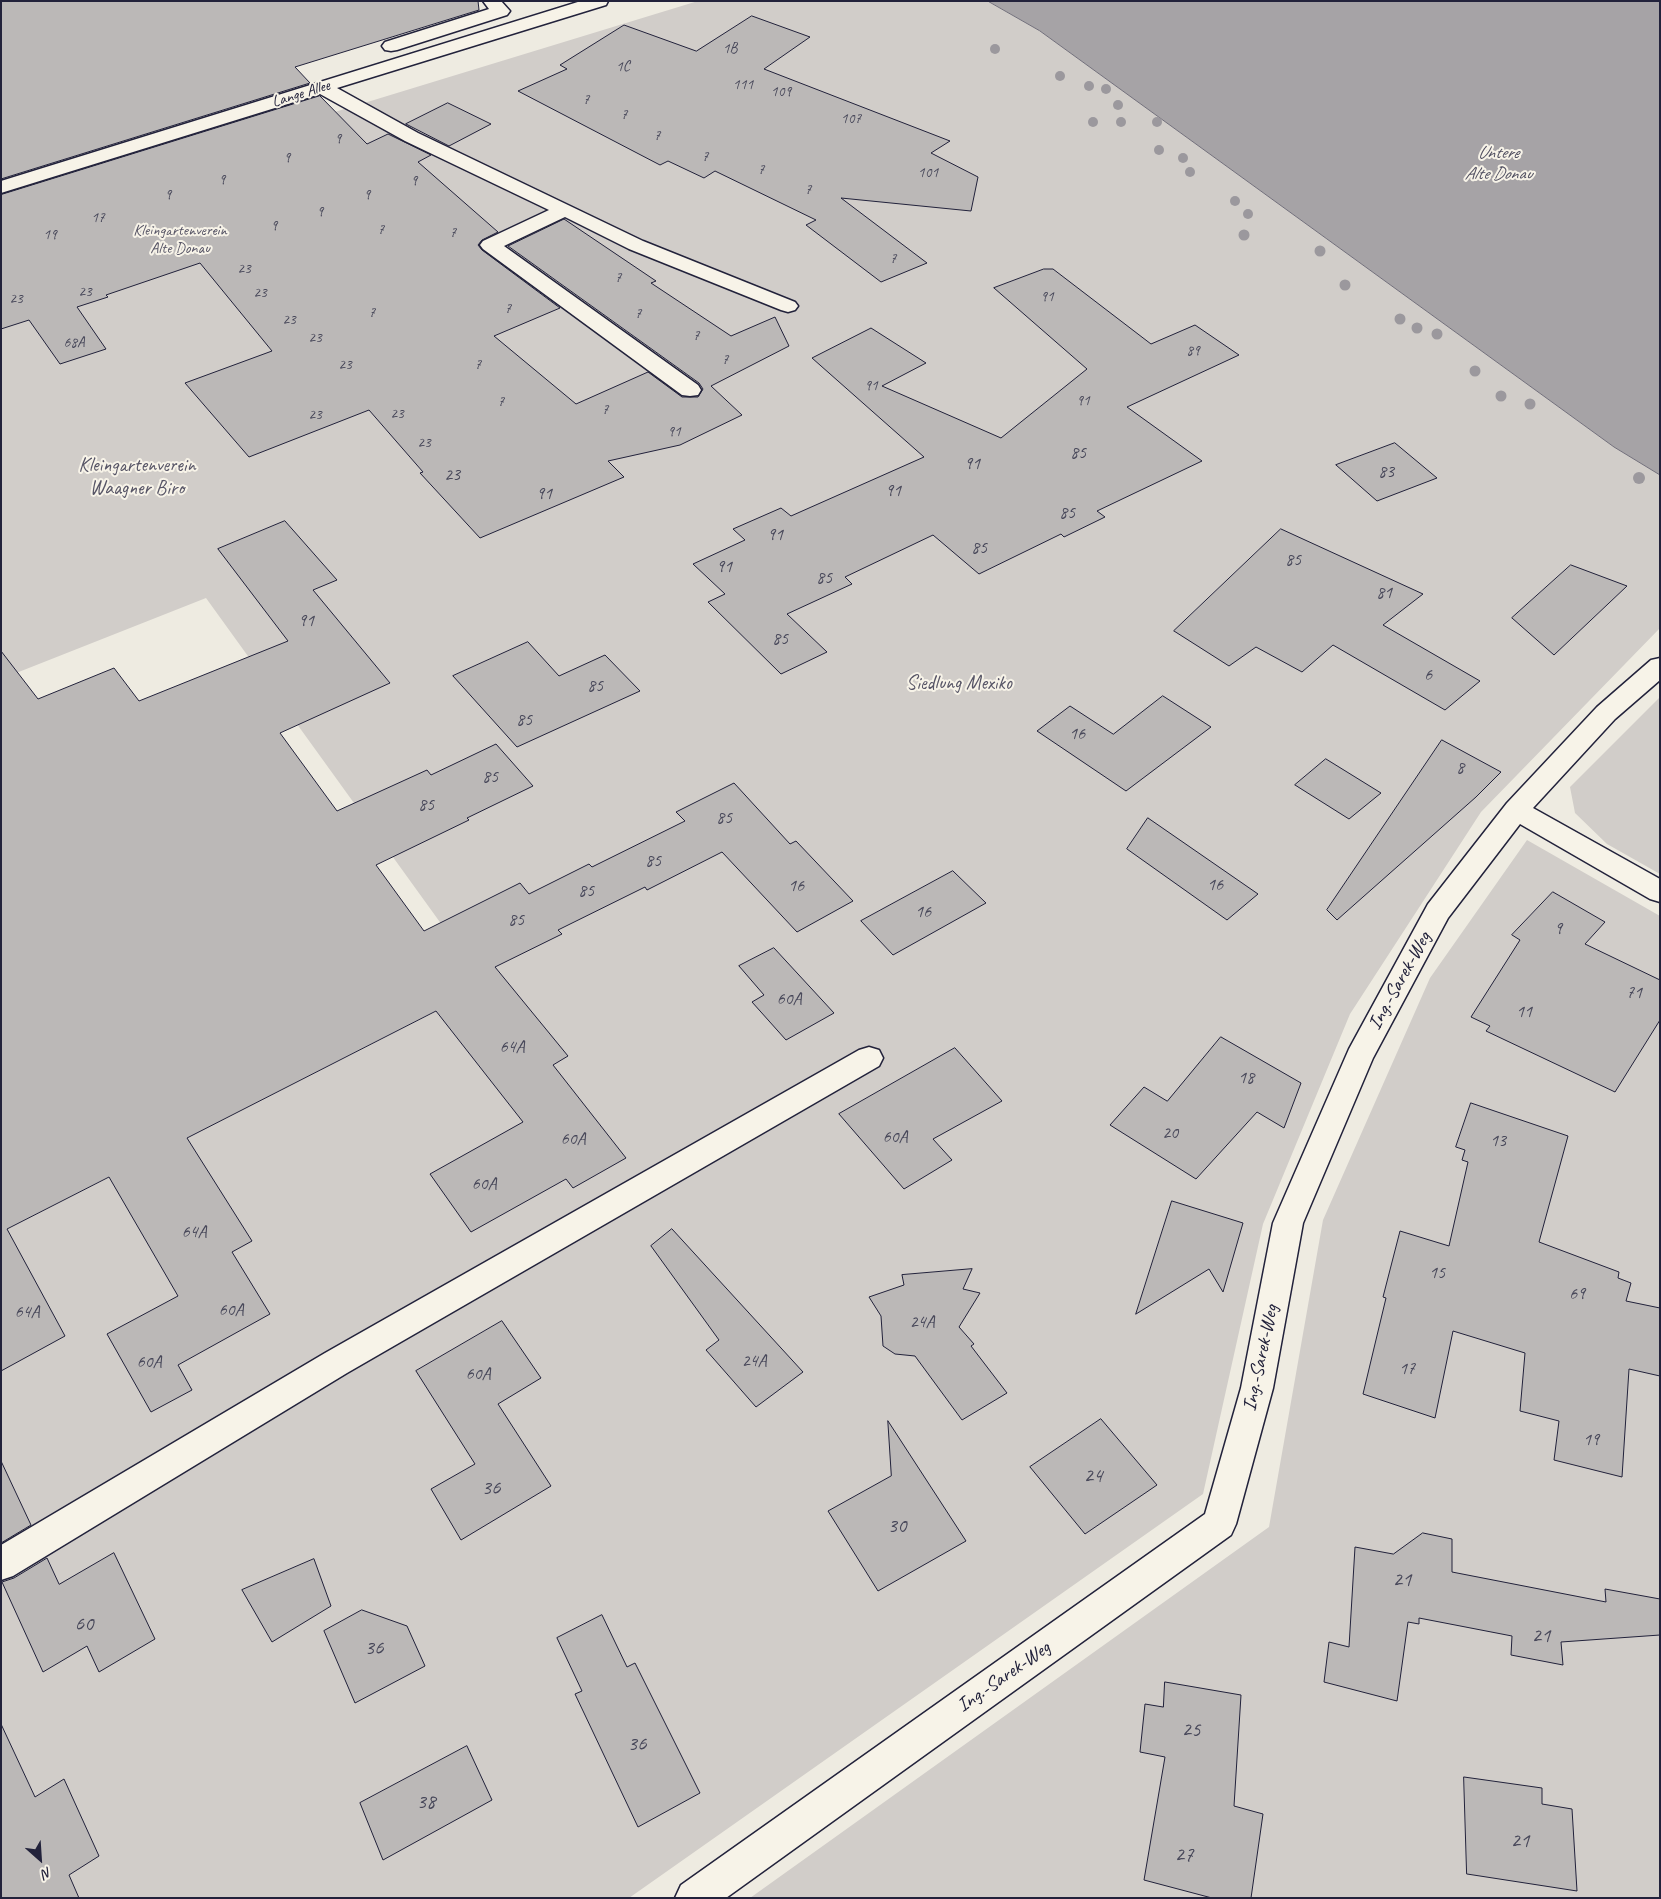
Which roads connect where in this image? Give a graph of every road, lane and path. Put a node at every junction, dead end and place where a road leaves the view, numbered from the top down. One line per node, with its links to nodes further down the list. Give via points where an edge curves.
1 (491, 1): 3 (street, via 501,11)
2 (600, 1): 4 (street, Lange Allee)
3 (379, 50)
4 (318, 79): 5 (street, Lange Allee, via 303,94); 6 (street, via 351,105)
5 (1, 187)
6 (565, 210): 7 (street, via 636,245); 8 (street, via 490,245)
7 (788, 306)
8 (690, 390)
9 (1660, 666): 10 (street, Ing.-Sarek-Weg, via 1606,712)
10 (1516, 810): 11 (street); 14 (street, Ing.-Sarek-Weg, via 1438,911 1359,1057 1288,1224 1257,1388 1219,1524)
11 (1660, 892)
12 (869, 1058): 13 (street, via 336,1363)
13 (1, 1564)
14 (694, 1898)

